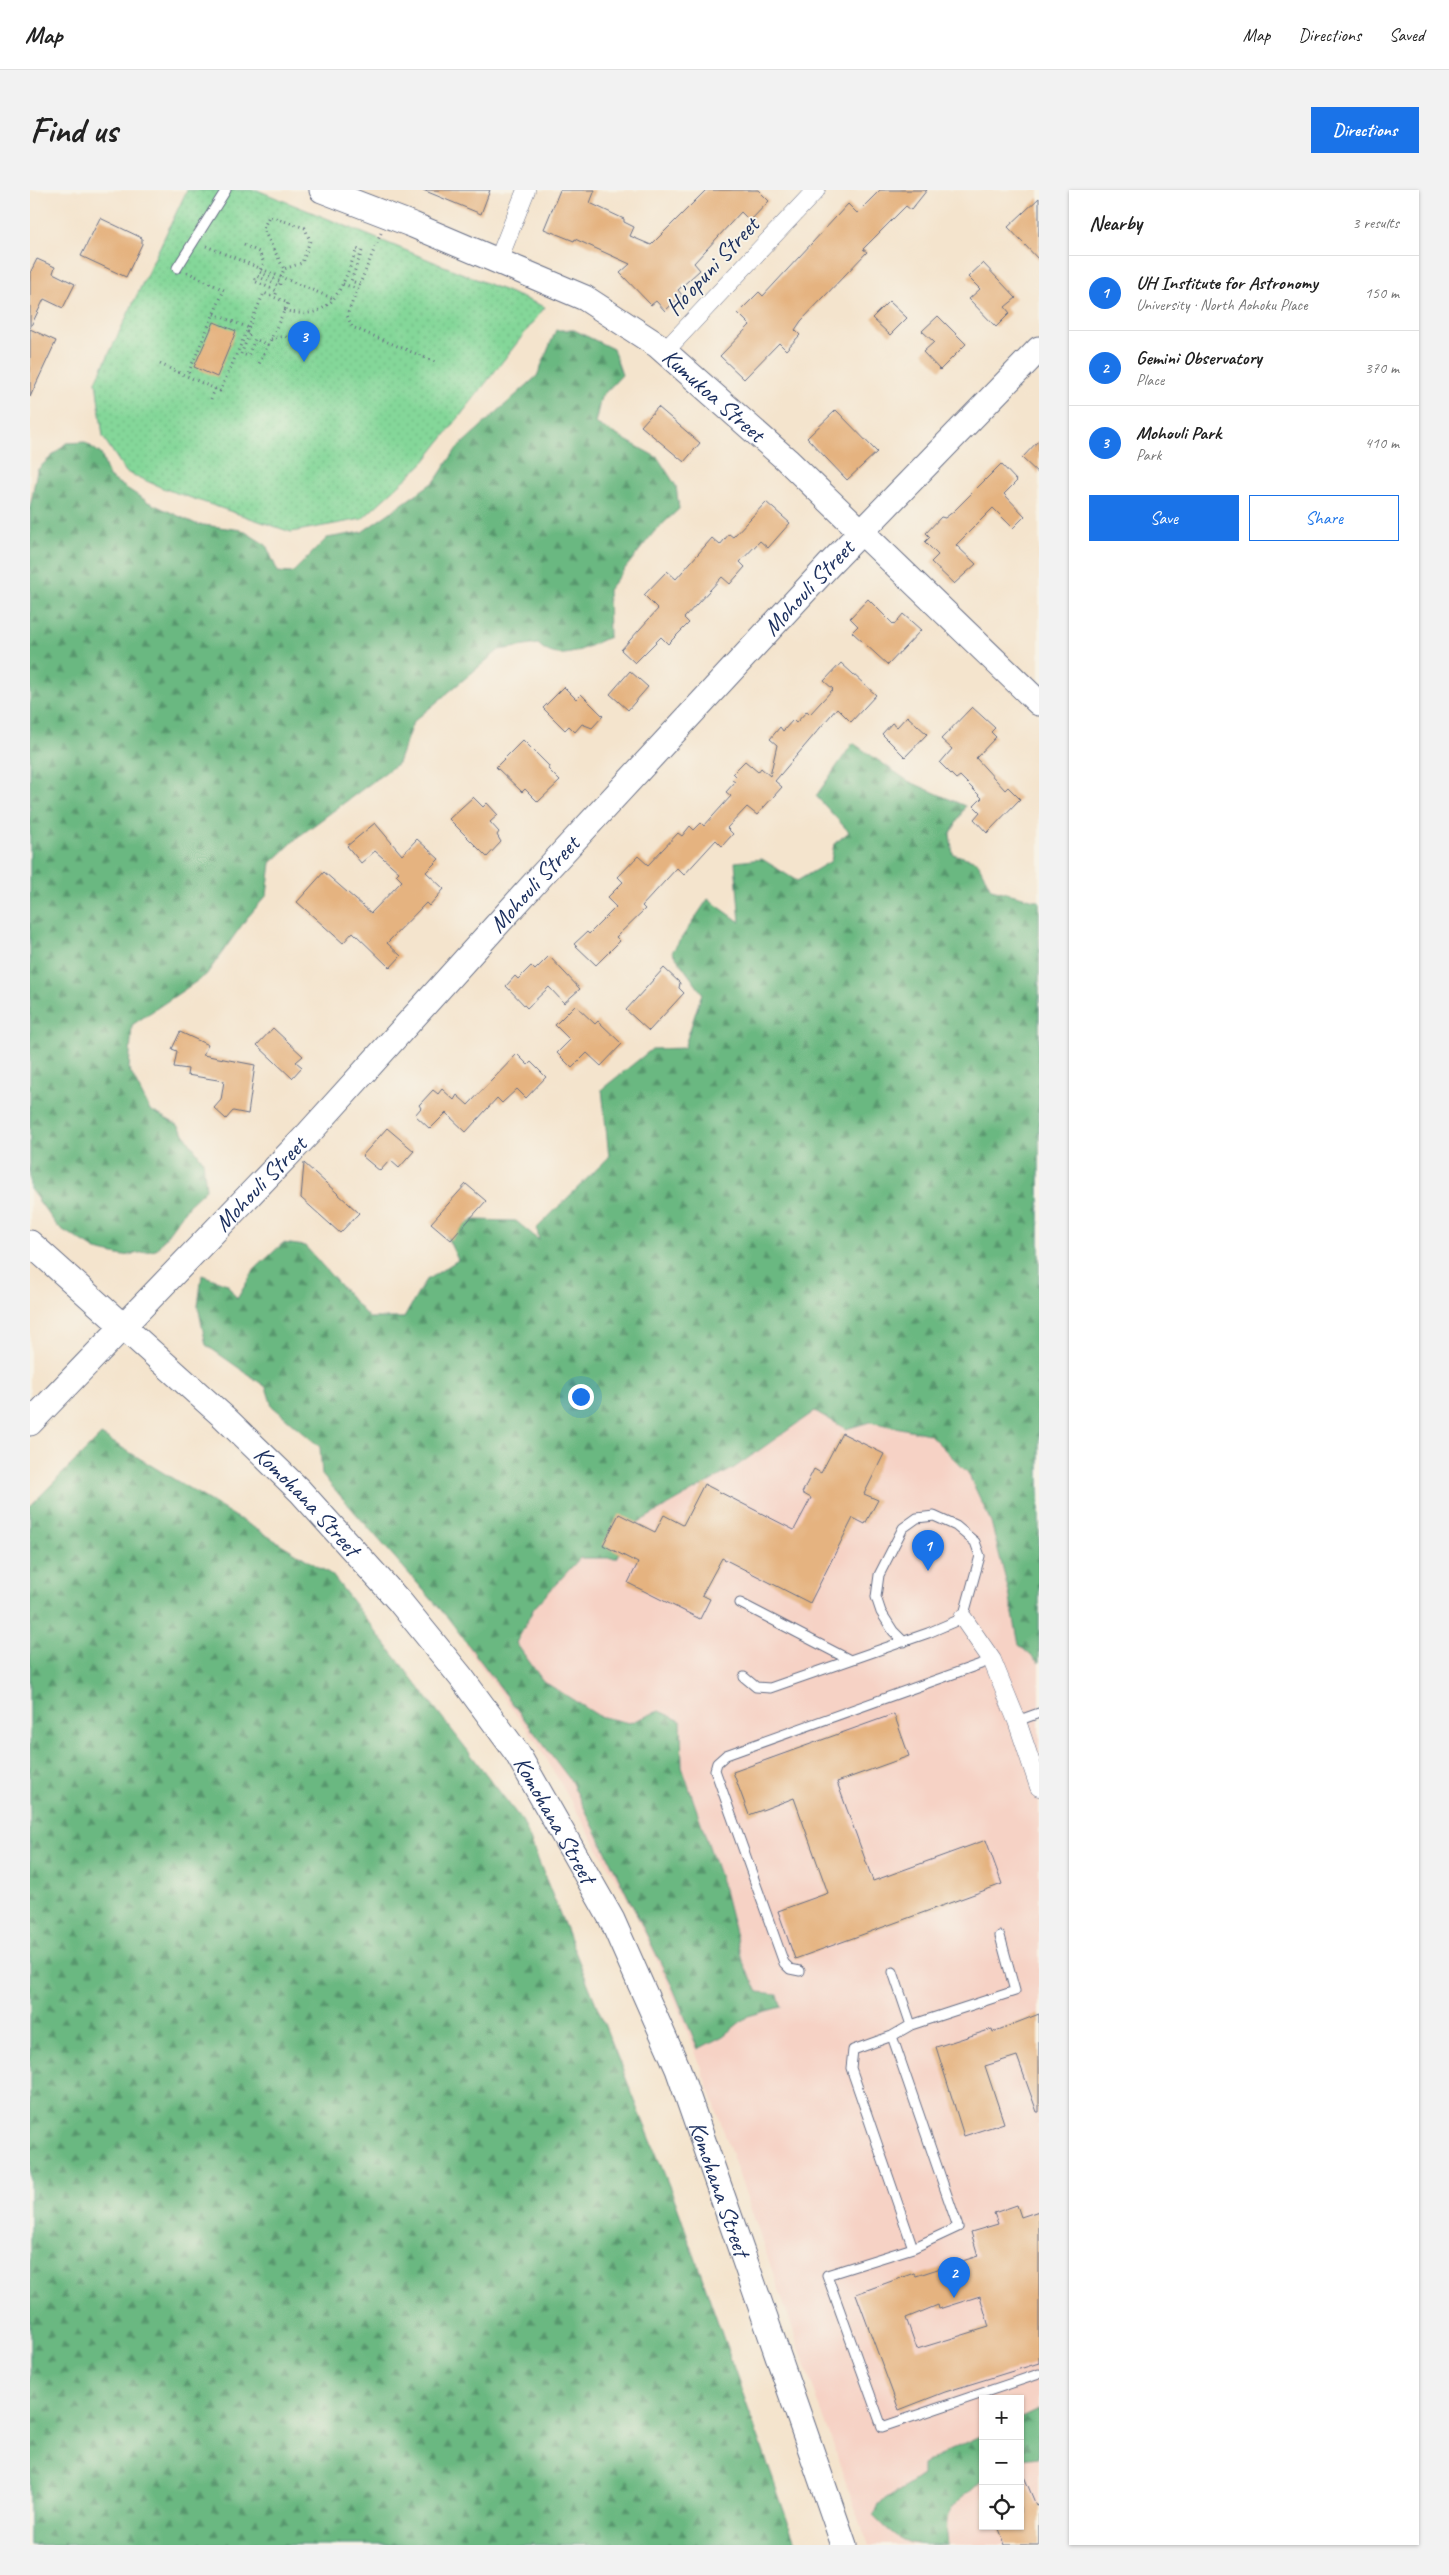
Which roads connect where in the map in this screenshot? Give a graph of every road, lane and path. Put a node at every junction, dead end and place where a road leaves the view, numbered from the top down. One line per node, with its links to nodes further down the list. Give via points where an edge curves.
1 (226, 190): 6 (lane)
2 (322, 190): 5 (street, Kumukoa Street)
3 (526, 190): 8 (street)
4 (816, 190): 25 (street, Ho'opuni Street)
5 (388, 216): 8 (street, Kumukoa Street); 14 (path)
6 (194, 241): 9 (lane); 10 (path)
7 (244, 245): 10 (path, via 259,252 264,263)
8 (498, 261): 25 (street, Kumukoa Street, via 585,298)
9 (177, 268): 19 (path, via 224,290)
10 (261, 269): 12 (path); 16 (path, via 259,272 281,282 279,286 257,276 254,280 277,291)
11 (284, 269): 11 (path, via 263,229 269,216 305,228 310,241 302,263); 12 (path)
12 (281, 278): 17 (path)
13 (343, 284): 14 (path, via 357,250 362,251 351,280); 15 (path); 17 (path)
14 (360, 284): 15 (path)
15 (358, 289): 26 (path, via 347,315 352,327)
16 (275, 298): 18 (path, via 288,303); 20 (path, via 264,293)
17 (334, 300): 18 (path, via 319,312 301,315)
18 (284, 310): 21 (path)
19 (214, 314): 20 (path); 29 (path)
20 (248, 330): 22 (path, via 241,354 248,356 255,339); 30 (path, via 220,391)
21 (270, 339): 22 (path); 23 (path, via 284,336)
22 (268, 345): 28 (path)
23 (309, 349)
24 (1039, 349): 32 (street, Mohouli Street)
25 (664, 352): 32 (street, Kumukoa Street, via 787,460)
26 (438, 363)
27 (160, 364): 29 (path)
28 (259, 364)
29 (187, 376): 30 (path)
30 (215, 389): 31 (path)
31 (211, 400)
32 (860, 533): 33 (street, Kumukoa Street); 35 (street, Mohouli Street, via 541,876 309,1133)
33 (1039, 703)
34 (30, 1243): 35 (street, Komohana Street)
35 (123, 1325): 36 (street, Mohouli Street); 53 (street, Komohana Street, via 300,1491 400,1602 522,1762 612,1920 678,2069)
36 (30, 1422)
37 (740, 1603): 40 (lane)
38 (963, 1618): 39 (lane); 39 (lane, via 980,1556 975,1542 956,1526 934,1516 917,1518 903,1528 879,1575 876,1597 893,1632); 41 (street)
39 (904, 1642): 40 (lane)
40 (850, 1660): 42 (lane, via 770,1688 756,1687)
41 (992, 1660): 44 (street); 47 (lane, via 726,1755 717,1763 715,1770 784,1963 790,1969)
42 (744, 1677)
43 (1039, 1713): 44 (lane)
44 (1017, 1721): 45 (street)
45 (1039, 1787)
46 (1000, 1936): 49 (lane, via 1015,1991)
47 (800, 1971)
48 (893, 1972): 49 (lane)
49 (911, 2026): 50 (lane)
50 (892, 2036): 51 (lane, via 853,2050 851,2068); 51 (lane, via 958,2227)
51 (913, 2248): 52 (lane, via 826,2275 882,2427)
52 (1039, 2374)
53 (844, 2545)

